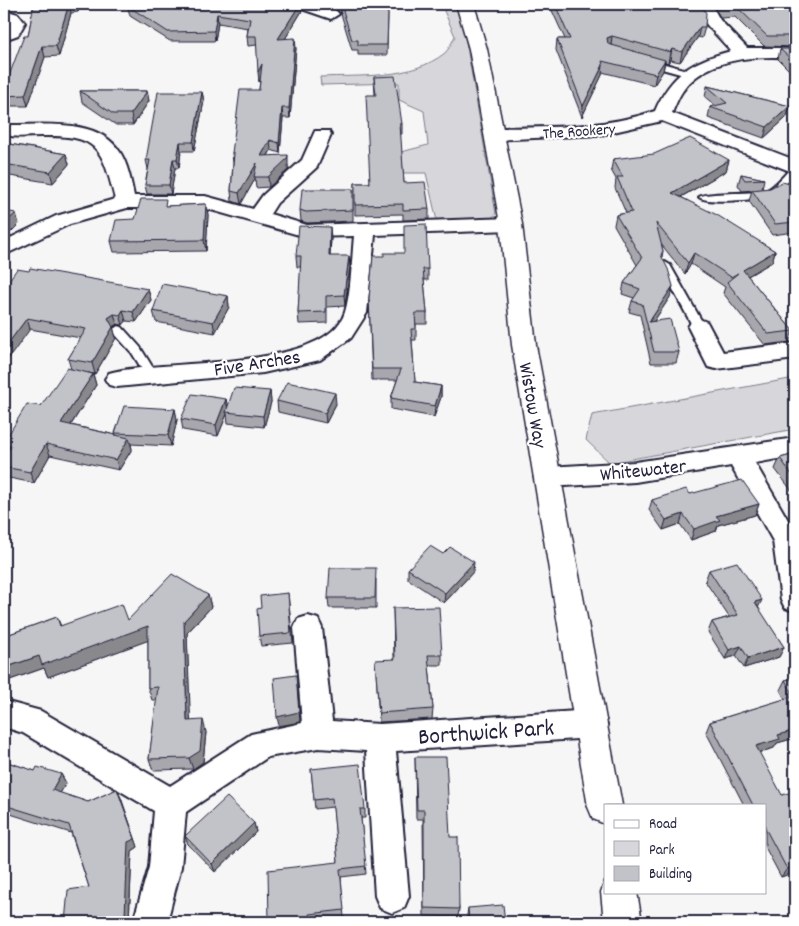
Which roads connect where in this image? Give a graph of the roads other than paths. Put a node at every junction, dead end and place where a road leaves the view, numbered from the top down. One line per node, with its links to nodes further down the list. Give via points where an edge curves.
1 (303, 4): 4 (street)
2 (465, 4): 13 (street, Wistow Way, via 478,49)
3 (703, 4): 7 (street, via 713,22)
4 (331, 14)
5 (4, 15): 6 (street, via 18,23)
6 (4, 35)
7 (742, 53): 8 (street, via 781,50); 10 (street)
8 (795, 53)
9 (637, 59): 10 (lane)
10 (691, 74): 11 (street, via 675,87)
11 (662, 115): 13 (street, The Rookery, via 636,126 593,132); 15 (street)
12 (12, 131): 17 (street, via 79,132 97,141 111,153)
13 (494, 134): 19 (street, Wistow Way)
14 (322, 135): 18 (street, via 310,163 270,199)
15 (795, 168): 16 (lane, via 770,193)
16 (704, 197)
17 (126, 202): 18 (street, via 205,202); 21 (street, via 63,220)
18 (258, 217): 20 (street, via 306,231)
19 (510, 224): 20 (street); 30 (street, Wistow Way, via 524,345)
20 (365, 230): 26 (street, Five Arches, via 356,313 343,333 312,354 271,363)
21 (4, 249)
22 (665, 265): 23 (lane)
23 (699, 327): 25 (street, via 716,361)
24 (118, 330): 26 (lane, via 136,350)
25 (795, 350)
26 (152, 376): 27 (street, Five Arches)
27 (117, 380)
28 (795, 447): 29 (street, Whitewater)
29 (738, 456): 30 (street, Whitewater, via 635,472); 31 (street, via 786,540)
30 (547, 477): 34 (street, Wistow Way)
31 (795, 600)
32 (308, 628): 35 (street)
33 (4, 714): 37 (street, via 30,721)
34 (592, 724): 36 (street, Borthwick Park); 38 (street, Wistow Way)
35 (318, 734): 36 (street, Borthwick Park); 37 (street, Borthwick Park, via 262,744)
36 (380, 738): 40 (street)
37 (171, 804): 41 (street, via 165,868)
38 (605, 804)
39 (619, 894): 42 (street)
40 (392, 896)
41 (150, 922)
42 (623, 922)

